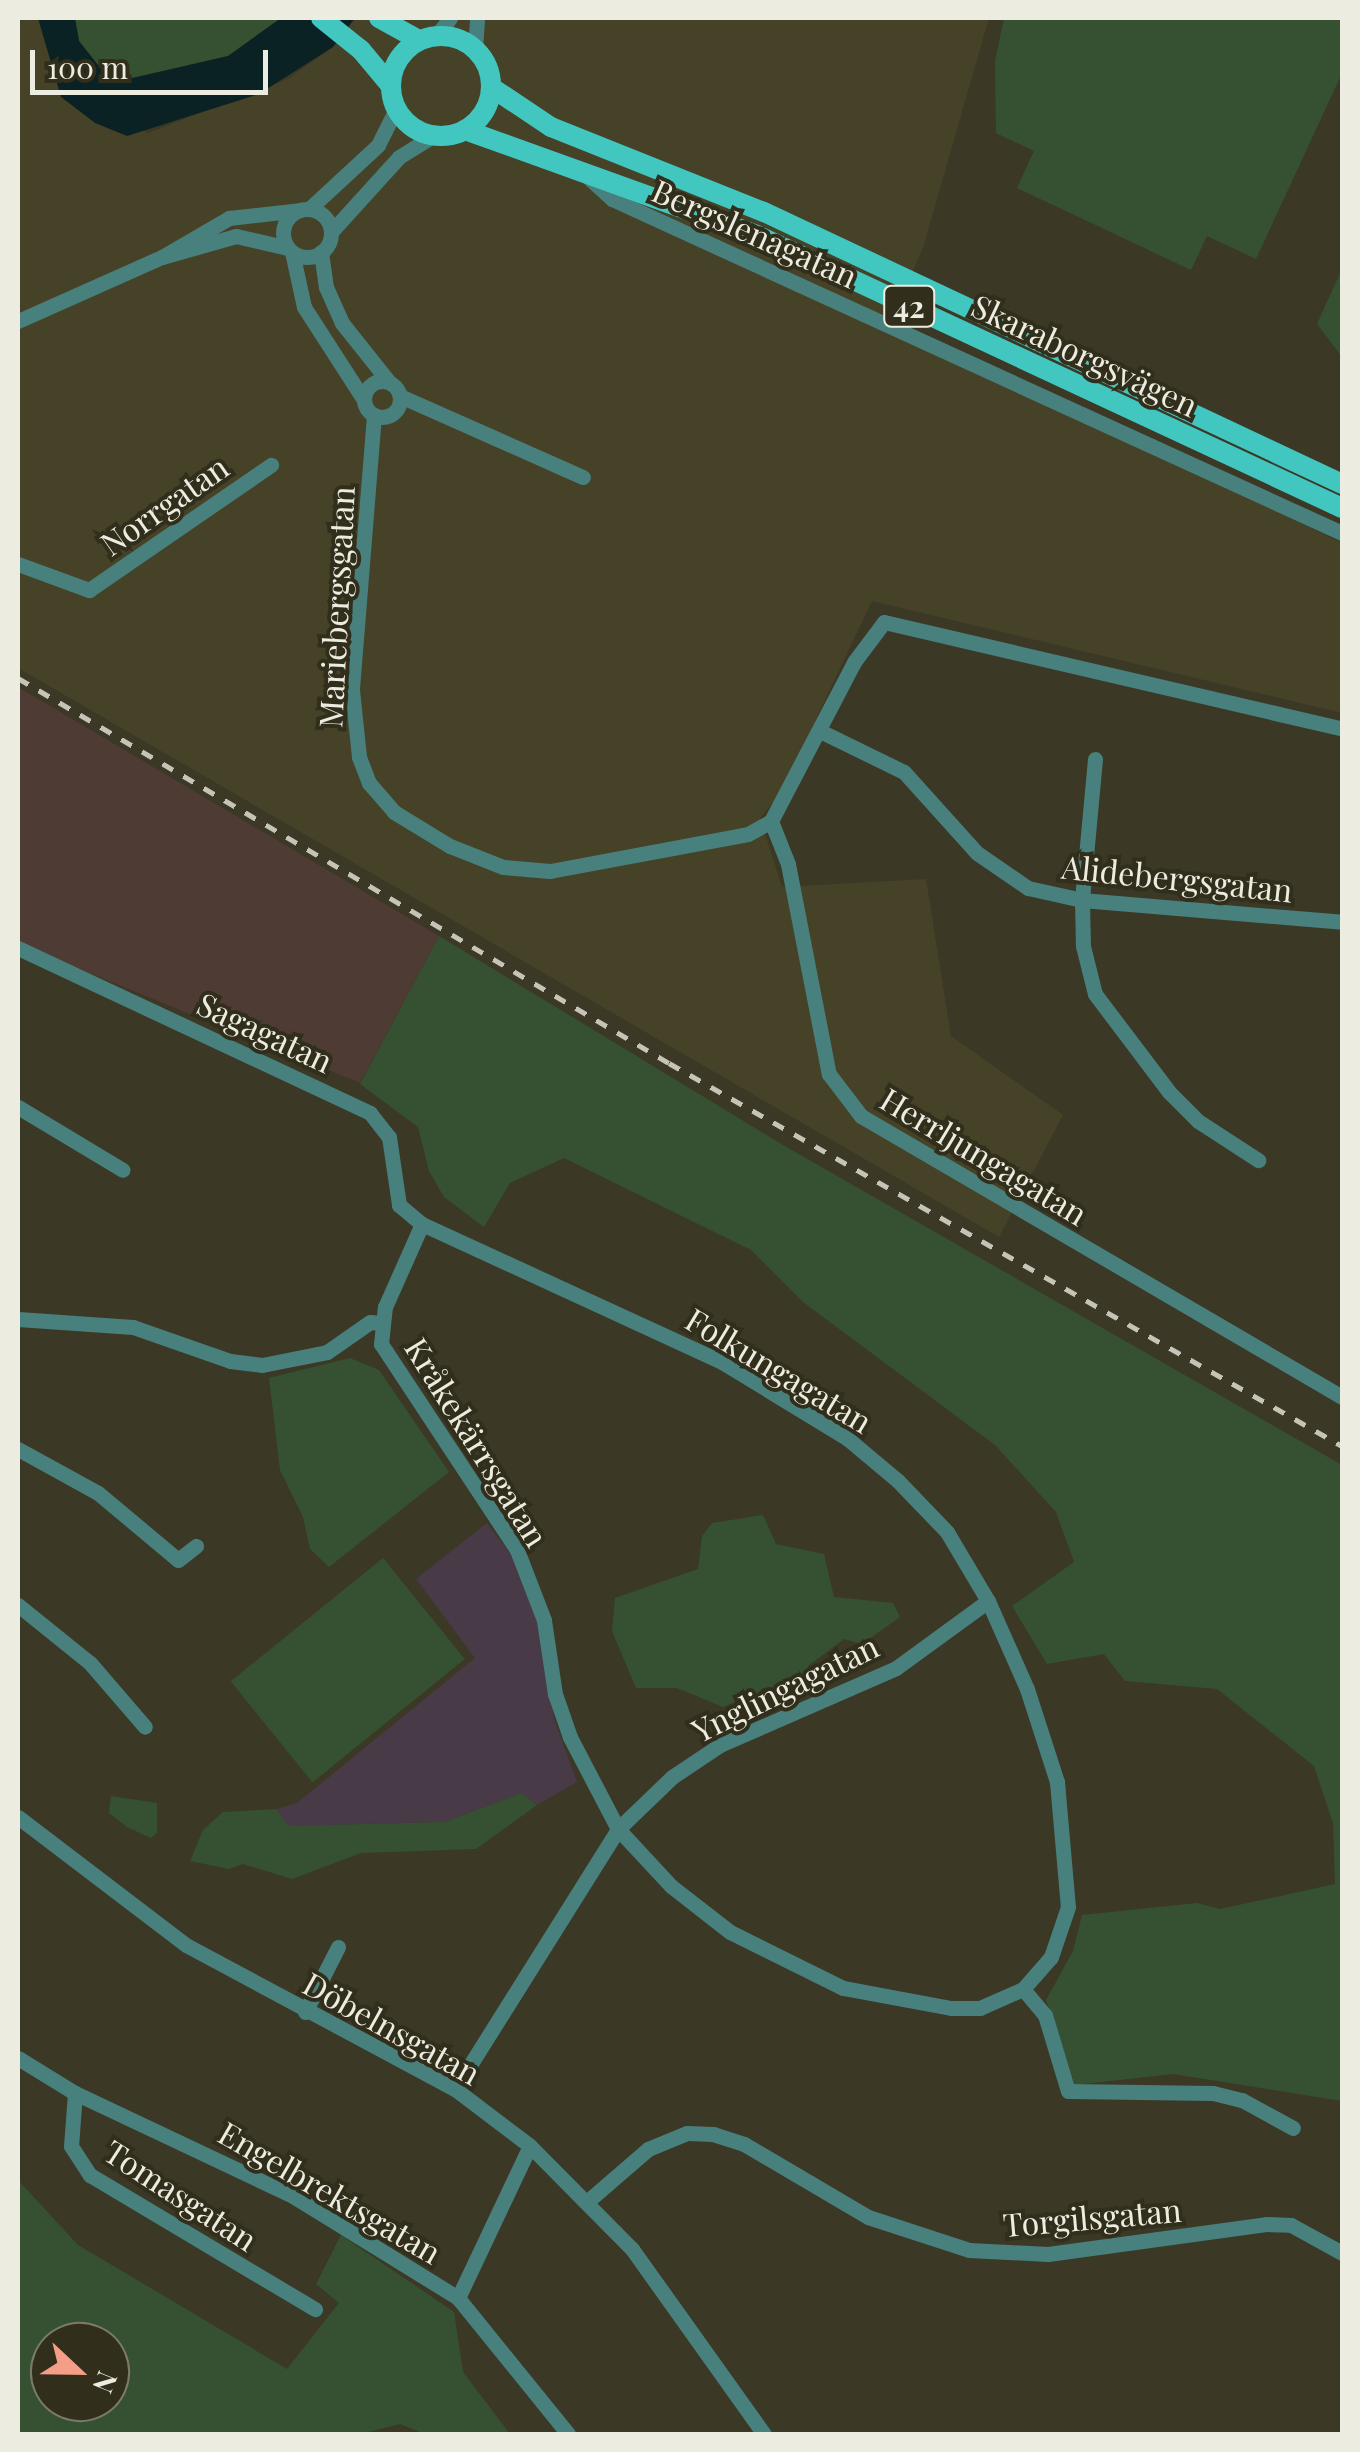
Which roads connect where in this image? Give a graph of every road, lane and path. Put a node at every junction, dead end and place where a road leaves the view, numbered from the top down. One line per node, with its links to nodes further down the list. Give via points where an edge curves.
1 (321, 18): 7 (main road)
2 (380, 18): 5 (main road)
3 (450, 18): 5 (street)
4 (477, 18): 6 (street)
5 (428, 38): 6 (main road); 7 (main road, via 398,59)
6 (475, 49): 8 (main road)
7 (391, 86): 9 (main road)
8 (492, 87): 10 (main road, via 484,112); 24 (main road, Skaraborgsvägen / 42, via 551,126 764,212)
9 (396, 109): 11 (main road, via 411,127); 13 (street, via 378,145)
10 (465, 130): 11 (main road); 12 (main road, Skaraborgsvägen / 42)
11 (433, 136): 14 (street, via 399,157)
12 (587, 176): 25 (main road, Skaraborgsvägen / 42, via 759,236); 26 (street, Bergslenagatan, via 612,199)
13 (304, 209): 14 (street, via 325,216); 15 (street, via 285,223); 17 (street, via 229,218)
14 (331, 232): 16 (street)
15 (290, 250): 16 (street, via 306,257); 17 (street, via 236,236); 20 (street, via 304,307)
16 (321, 252): 19 (street, via 326,287 342,323)
17 (162, 256): 18 (street)
18 (18, 321)
19 (395, 389): 20 (street, via 372,384); 21 (street, via 393,414); 23 (street)
20 (364, 400): 21 (street)
21 (374, 415): 31 (street, Mariebergsgatan, via 352,729 369,783 394,812 450,846 532,871 748,834)
22 (271, 464): 27 (street, Norrgatan, via 89,590)
23 (583, 477)
24 (1342, 484)
25 (1342, 508)
26 (1342, 532)
27 (18, 564)
28 (1342, 729): 29 (street, via 884,622 854,662)
29 (822, 732): 31 (street); 32 (street, Alidebergsgatan, via 904,772 1011,879)
30 (1096, 759): 32 (street)
31 (770, 821): 41 (street, Herrljungagatan, via 788,864 829,1074 861,1116)
32 (1082, 900): 33 (street, Alidebergsgatan); 36 (street, via 1083,946 1096,994 1122,1034 1198,1121)
33 (1342, 922)
34 (18, 948): 38 (street, Sagagatan, via 370,1113 390,1137 399,1205)
35 (18, 1107): 37 (street)
36 (1258, 1160)
37 (122, 1170)
38 (422, 1224): 40 (street, Kråkekärrsgatan); 44 (street, Folkungagatan, via 707,1355 848,1439 947,1532)
39 (18, 1319): 40 (street, via 133,1326 262,1366 326,1352 370,1322)
40 (382, 1323): 48 (street, Kråkekärrsgatan, via 387,1360 517,1550 544,1620 555,1694 570,1737)
41 (1342, 1397)
42 (18, 1450): 43 (street, via 98,1493 178,1560)
43 (196, 1546)
44 (988, 1601): 48 (street, Ynglingagatan, via 896,1668 720,1745 672,1777); 50 (street, Folkungagatan, via 1028,1690 1057,1782 1068,1907 1051,1957)
45 (18, 1606): 46 (street, via 90,1664)
46 (145, 1727)
47 (18, 1817): 51 (street, Döbelnsgatan, via 186,1945)
48 (618, 1829): 50 (street, Kråkekärrsgatan, via 716,1922 824,1980 905,2004 951,2008 1006,2001); 53 (street, Ynglingagatan)
49 (338, 1947): 51 (street)
50 (1023, 1990): 55 (street, via 1045,2015 1068,2091 1212,2094 1242,2100)
51 (305, 2012): 53 (street, Döbelnsgatan)
52 (18, 2058): 54 (street, Engelbrektsgatan)
53 (455, 2089): 56 (street, Döbelnsgatan)
54 (75, 2094): 59 (street, Engelbrektsgatan, via 293,2196); 60 (street, Tomasgatan, via 71,2146 90,2176)
55 (1292, 2128)
56 (530, 2146): 57 (street, Döbelnsgatan); 59 (street)
57 (588, 2200): 58 (street, Torgilsgatan, via 627,2163 670,2137 714,2134 744,2144 868,2217 969,2250 1060,2253 1278,2224 1315,2234); 62 (street, Döbelnsgatan)
58 (1342, 2253)
59 (458, 2298): 61 (street, Engelbrektsgatan)
60 (315, 2309)
61 (568, 2434)
62 (764, 2434)

